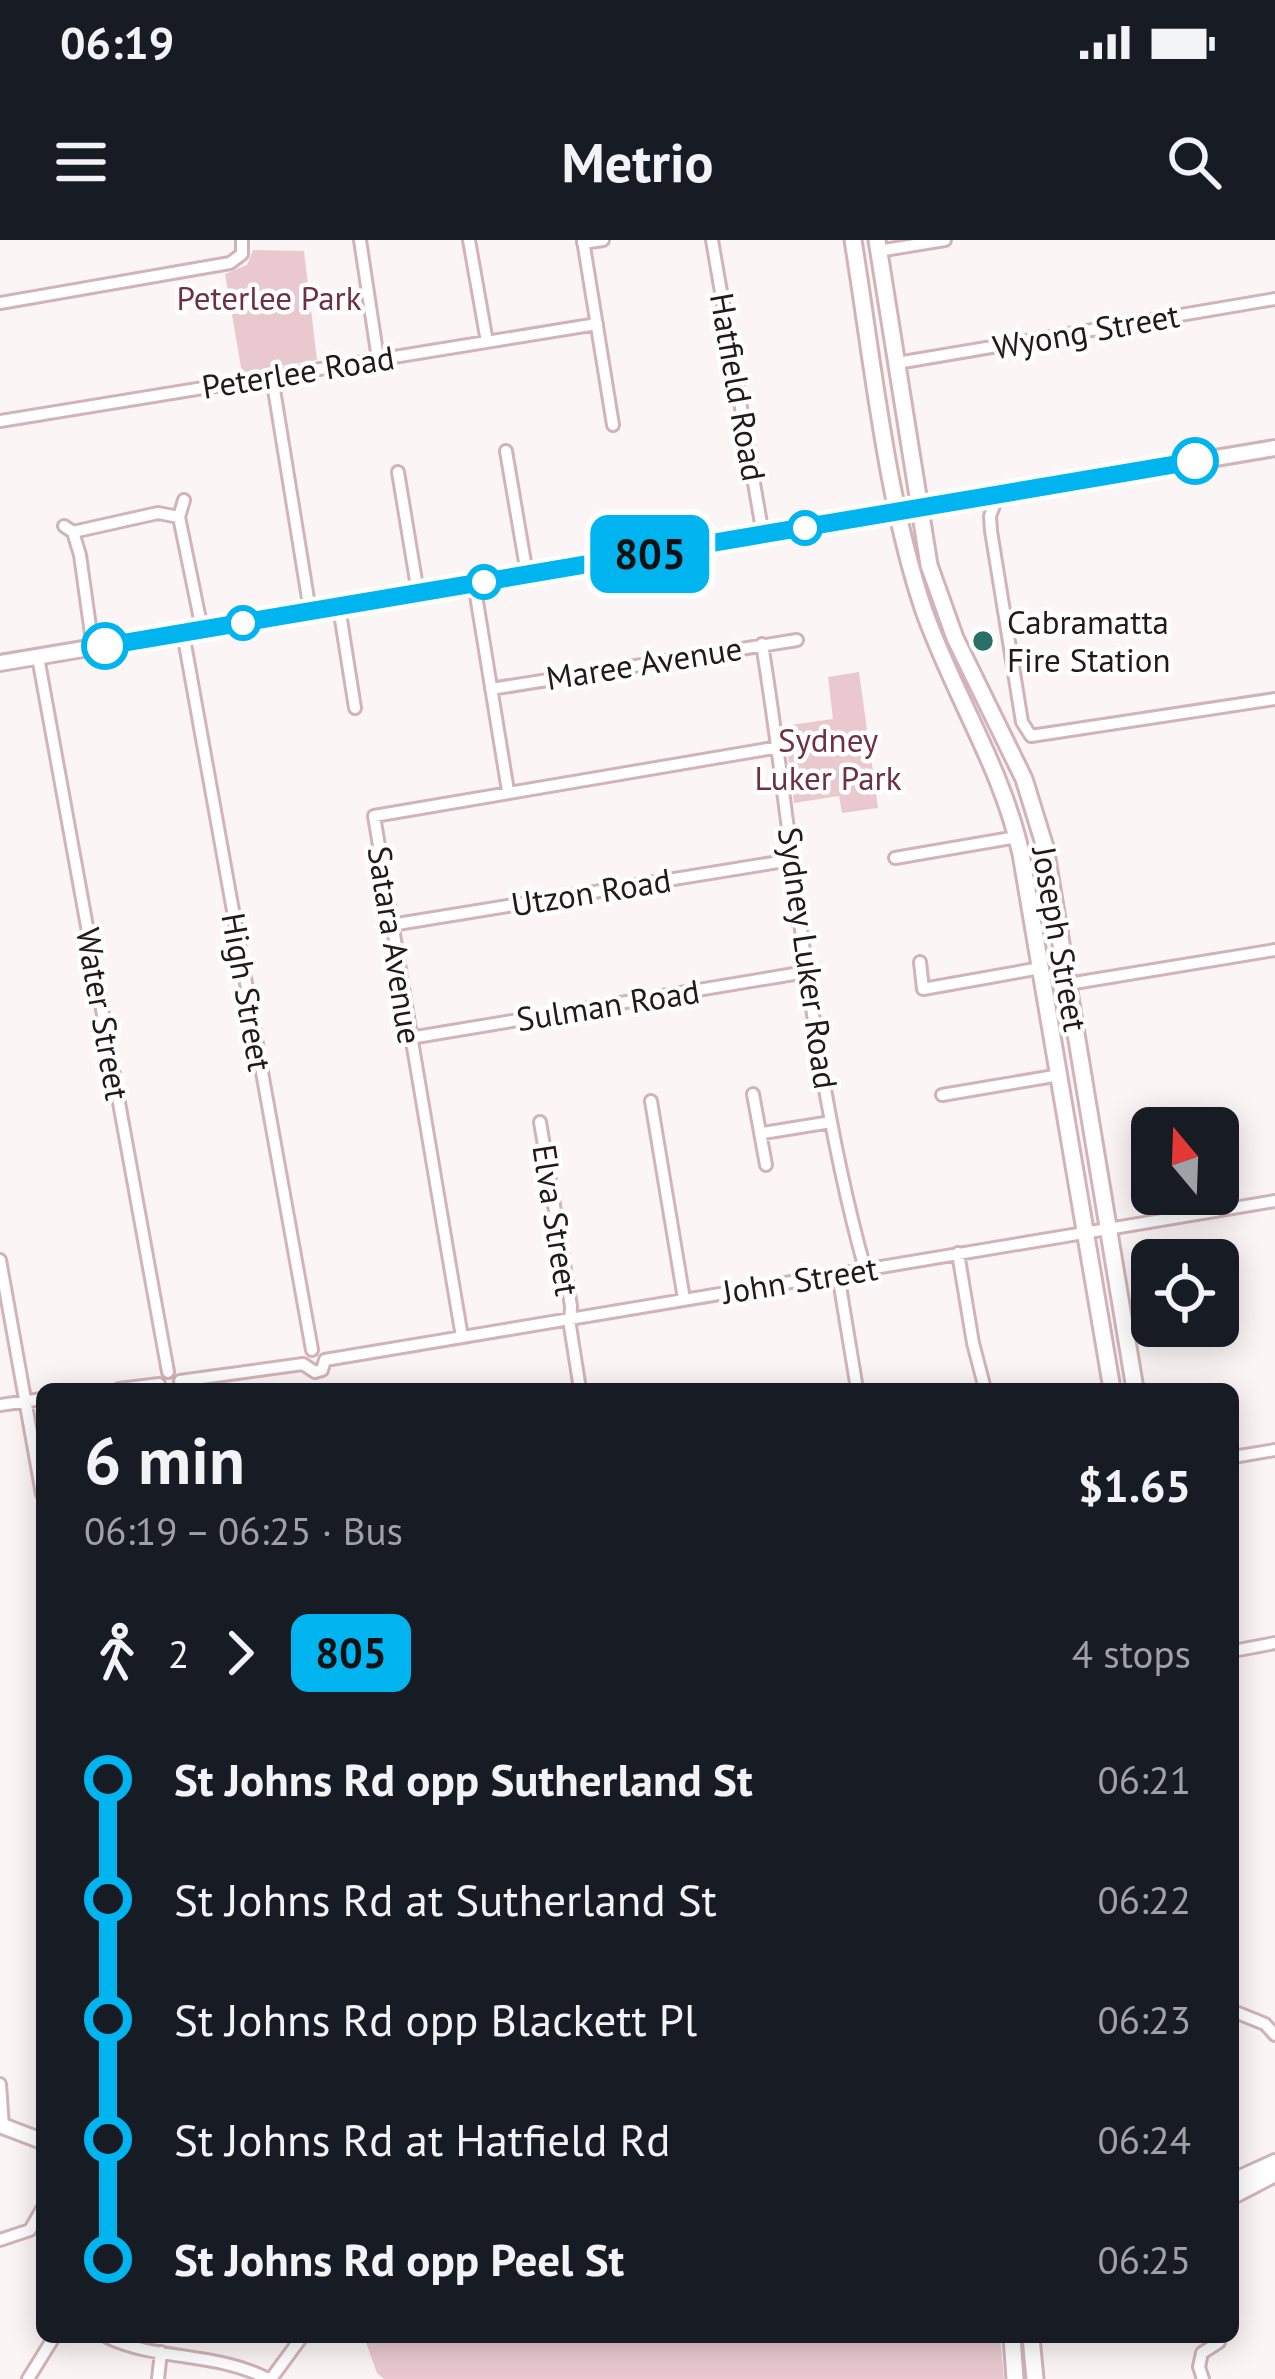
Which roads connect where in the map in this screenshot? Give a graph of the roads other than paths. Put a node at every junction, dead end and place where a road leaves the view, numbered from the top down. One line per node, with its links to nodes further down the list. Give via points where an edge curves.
1 (242, 240): 11 (street, via 242,254 230,263)
2 (360, 240): 14 (street)
3 (469, 240): 13 (street)
4 (604, 240): 8 (street)
5 (712, 240): 29 (street, Hatfield Road)
6 (853, 240): 26 (highway, Joseph Street)
7 (945, 240): 9 (street)
8 (583, 242): 12 (street)
9 (878, 245): 15 (highway, Joseph Street)
10 (1275, 299): 15 (street, Wyong Street)
11 (0, 303)
12 (597, 324): 13 (street, Peterlee Road); 18 (street)
13 (487, 342): 14 (street, Peterlee Road)
14 (378, 359): 16 (street, Peterlee Road)
15 (897, 363): 25 (highway, Joseph Street)
16 (272, 377): 17 (street, Peterlee Road); 34 (street)
17 (0, 421)
18 (613, 425)
19 (1275, 448): 22 (main road)
20 (506, 451): 30 (street)
21 (398, 472): 32 (street)
22 (998, 494): 24 (main road); 28 (street)
23 (184, 500): 27 (street)
24 (962, 501): 25 (main road); 28 (street, via 978,508)
25 (918, 508): 26 (main road); 55 (highway, Joseph Street, via 941,605 1036,811)
26 (899, 512): 29 (main road); 47 (highway, Joseph Street, via 925,612)
27 (179, 517): 35 (street); 39 (street, via 158,513 69,529)
28 (991, 531): 43 (street, via 1022,722 1031,736)
29 (763, 535): 30 (main road)
30 (527, 574): 31 (main road)
31 (474, 584): 32 (main road); 42 (street)
32 (418, 593): 33 (main road)
33 (339, 607): 34 (main road); 44 (street)
34 (310, 611): 35 (main road)
35 (202, 629): 36 (main road)
36 (183, 633): 39 (main road); 75 (street, High Street)
37 (796, 640): 38 (street, Maree Avenue)
38 (762, 644): 42 (street, Maree Avenue); 45 (street, Sydney Luker Road)
39 (93, 648): 40 (main road)
40 (38, 657): 41 (main road); 78 (street, Water Street)
41 (0, 663)
42 (491, 689): 46 (street)
43 (1275, 699)
44 (355, 708)
45 (779, 747): 46 (street, Satara Avenue); 49 (street, Sydney Luker Road)
46 (508, 790): 50 (street, Satara Avenue, via 374,816)
47 (1017, 837): 48 (street); 53 (highway, Joseph Street)
48 (896, 858)
49 (791, 860): 50 (street, Utzon Road); 54 (street, Sydney Luker Road)
50 (391, 925): 56 (street, Satara Avenue)
51 (1275, 950): 55 (street)
52 (920, 962): 53 (street, via 922,988)
53 (1041, 968): 57 (highway, Joseph Street)
54 (806, 972): 56 (street, Sulman Road); 62 (street, Sydney Luker Road)
55 (1068, 984): 66 (highway, Joseph Street)
56 (410, 1038): 74 (street, Satara Avenue)
57 (1060, 1075): 59 (street); 67 (highway, Joseph Street)
58 (754, 1094): 63 (street)
59 (942, 1095)
60 (651, 1101): 72 (street)
61 (540, 1122): 73 (street, Elva Street)
62 (831, 1122): 63 (street); 70 (street, Sydney Luker Road)
63 (763, 1132): 64 (street)
64 (766, 1165)
65 (1275, 1201): 66 (street, John Street)
66 (1106, 1227): 67 (street, John Street); 88 (highway, Joseph Street)
67 (1085, 1231): 68 (street, John Street); 87 (highway, Joseph Street)
68 (958, 1252): 70 (street, John Street); 86 (street)
69 (0, 1260): 90 (street)
70 (865, 1269): 71 (street, John Street)
71 (838, 1274): 72 (street, John Street); 85 (street)
72 (684, 1299): 73 (street, John Street)
73 (571, 1318): 74 (street, John Street); 84 (street, Elva Street)
74 (462, 1337): 76 (street, John Street)
75 (312, 1350): 76 (street); 77 (street)
76 (326, 1360): 79 (street)
77 (303, 1364): 79 (street); 82 (street)
78 (168, 1372): 80 (street); 81 (street)
79 (317, 1372): 83 (street)
80 (162, 1383)
81 (179, 1383)
82 (191, 1383)
83 (318, 1383)
84 (579, 1383)
85 (856, 1383)
86 (983, 1383)
87 (1111, 1383)
88 (1134, 1383)
89 (36, 1400): 90 (street)
90 (26, 1401): 91 (street); 94 (street)
91 (0, 1405)
92 (1275, 1450): 93 (street)
93 (1239, 1456)
94 (36, 1459)
95 (1275, 1643): 96 (street)
96 (1239, 1650)
97 (1239, 2013): 98 (street)
98 (1275, 2035)
99 (0, 2084): 100 (street)
100 (1, 2125): 101 (main road)
101 (36, 2139)
102 (1275, 2162): 104 (main road)
103 (1275, 2174): 105 (main road)
104 (1239, 2177)
105 (1239, 2193)
106 (36, 2220): 107 (street, via 30,2230)
107 (0, 2240)
108 (50, 2343): 115 (street)
109 (129, 2343): 114 (street)
110 (297, 2343): 117 (street)
111 (1012, 2343): 118 (highway)
112 (1032, 2343): 119 (highway)
113 (1218, 2343): 120 (street, via 1202,2354)
114 (161, 2352): 116 (street); 117 (street)
115 (28, 2379)
116 (158, 2379)
117 (269, 2379)
118 (1015, 2379)
119 (1035, 2379)
120 (1203, 2379)

